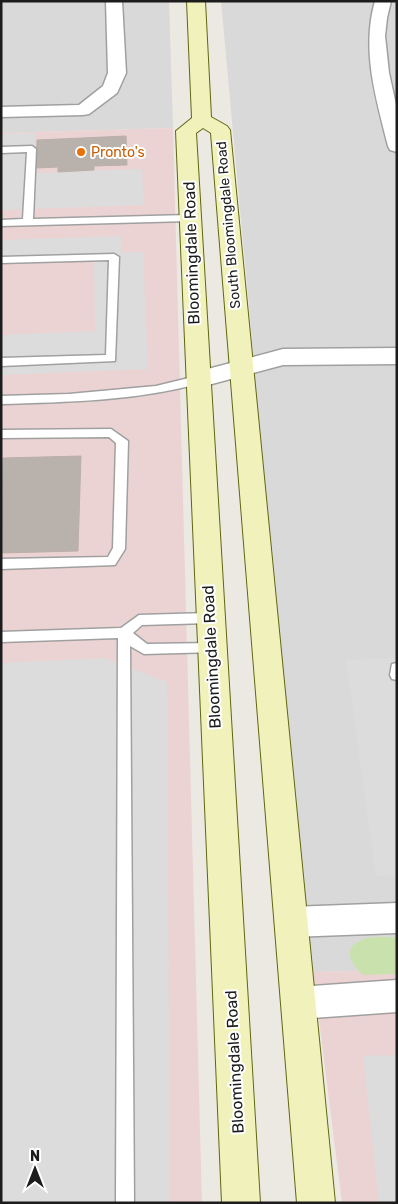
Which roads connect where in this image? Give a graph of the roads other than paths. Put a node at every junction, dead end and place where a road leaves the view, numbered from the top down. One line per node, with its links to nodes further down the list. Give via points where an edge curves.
1 (114, 1): 4 (street, via 117,73 111,89 83,110)
2 (196, 1): 5 (main road, South Bloomingdale Road)
3 (383, 1): 6 (street, via 378,13 376,48)
4 (1, 112)
5 (202, 120): 8 (main road, Bloomingdale Road, via 186,131); 14 (main road, South Bloomingdale Road, via 220,130)
6 (397, 146)
7 (1, 150): 9 (lane, via 32,149)
8 (189, 218): 9 (lane); 15 (main road, Bloomingdale Road)
9 (28, 222): 10 (lane)
10 (1, 223)
11 (1, 260): 13 (lane, via 114,257 111,358)
12 (397, 356): 14 (street, via 283,357)
13 (1, 362)
14 (241, 368): 15 (street); 25 (main road)
15 (197, 380): 16 (lane, via 156,390); 20 (main road, Bloomingdale Road)
16 (1, 400)
17 (1, 434): 18 (lane, via 111,433 122,441 119,549 111,562)
18 (1, 564)
19 (124, 633): 20 (lane, via 139,620); 20 (lane, via 144,649); 21 (lane); 28 (lane)
20 (210, 633): 29 (main road, Bloomingdale Road)
21 (1, 637)
22 (397, 668): 23 (lane)
23 (397, 675)
24 (397, 918): 25 (street)
25 (291, 922): 27 (main road)
26 (397, 996): 27 (street)
27 (298, 1003): 30 (main road)
28 (125, 1203)
29 (242, 1203)
30 (316, 1203)

